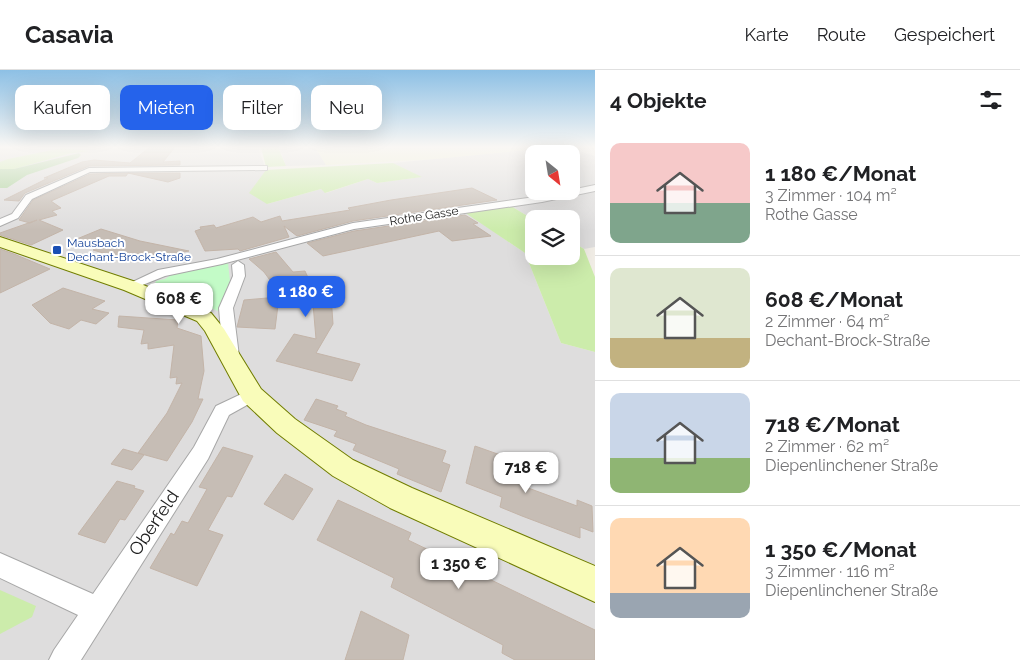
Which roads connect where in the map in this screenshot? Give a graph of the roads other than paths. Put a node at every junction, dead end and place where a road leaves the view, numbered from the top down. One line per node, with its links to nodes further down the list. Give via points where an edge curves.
1 (79, 175): 5 (street, via 29,196 15,216)
2 (595, 188): 7 (street, Rothe Gasse, via 542,199 353,226 255,250)
3 (595, 198): 4 (street)
4 (576, 202)
5 (0, 222)
6 (0, 242): 8 (street)
7 (236, 261): 8 (street, via 162,273); 9 (street, via 239,276 226,308)
8 (130, 286): 9 (street, via 204,317)
9 (232, 361): 10 (street)
10 (252, 395): 12 (street, via 286,426 343,468 401,498); 13 (street, Oberfeld, via 222,411 201,453)
11 (0, 565): 13 (street)
12 (595, 584)
13 (96, 610): 14 (street, Oberfeld)
14 (64, 660)

